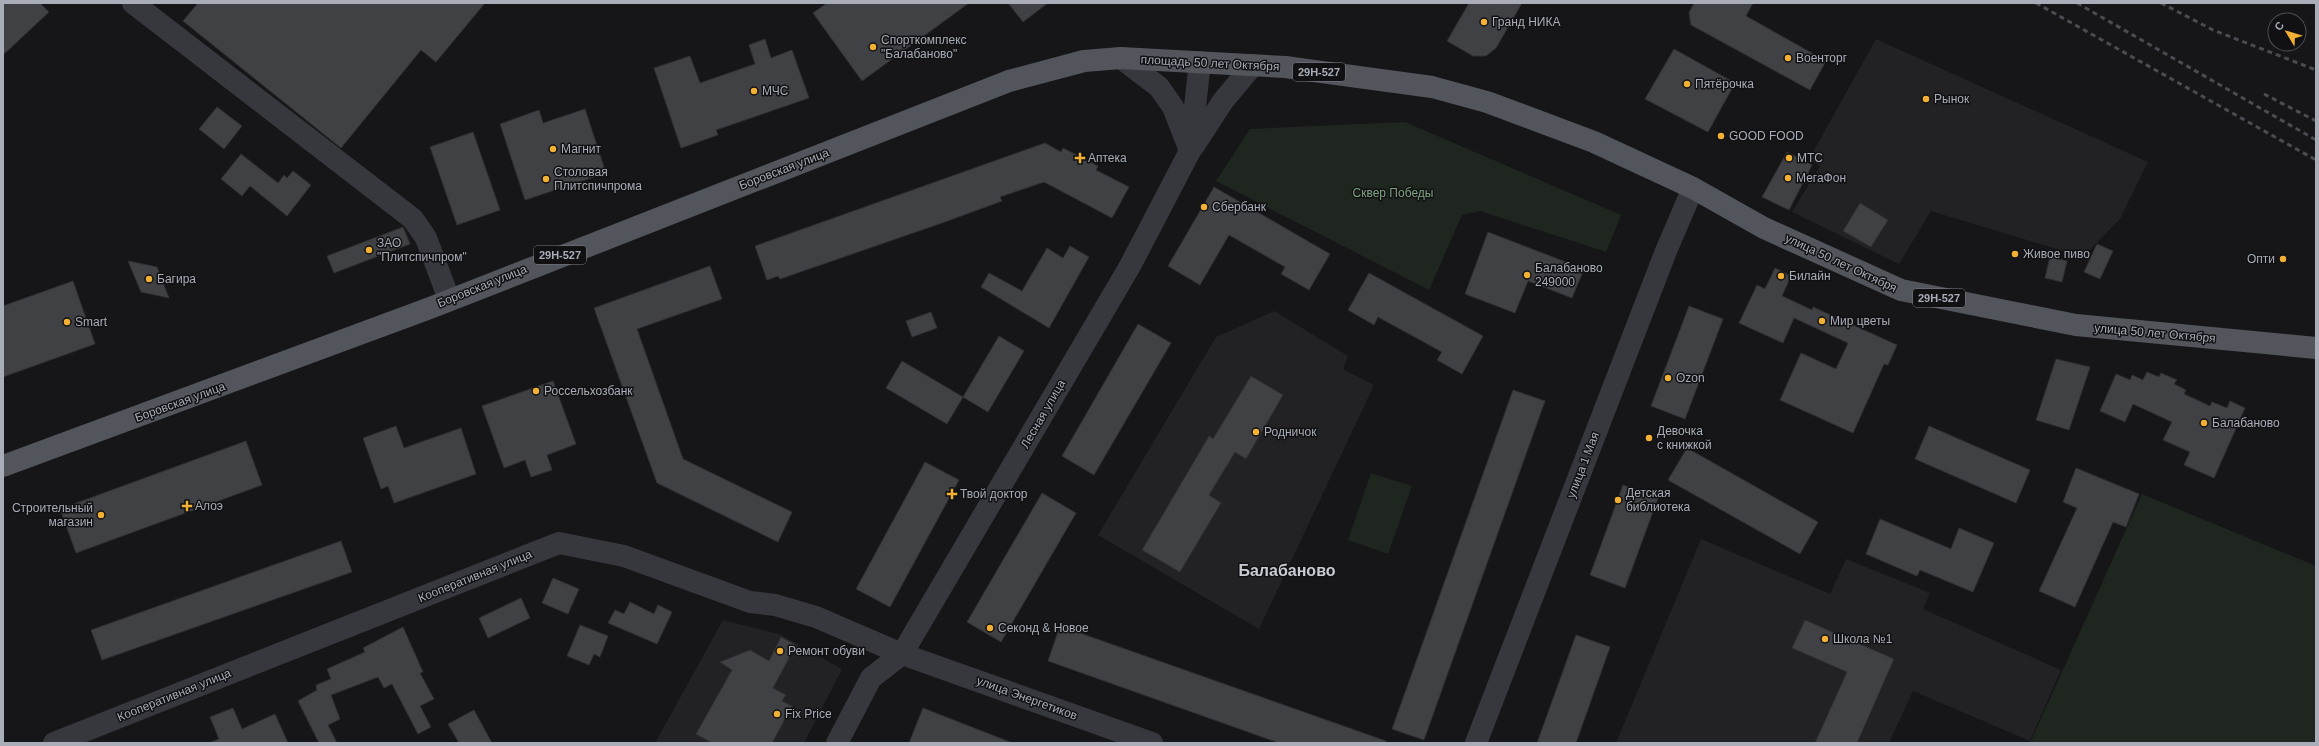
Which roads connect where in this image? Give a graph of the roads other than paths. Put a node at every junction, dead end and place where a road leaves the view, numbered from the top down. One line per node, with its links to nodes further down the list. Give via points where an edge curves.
1 (133, 3): 8 (street, via 413,219 426,238)
2 (1121, 58): 3 (main road, площадь 50 лет Октября / 29Н-527); 6 (street, via 1159,88 1173,107); 8 (main road, Боровская улица / 29Н-527, via 1076,62 1009,81)
3 (1200, 62): 4 (main road, площадь 50 лет Октября / 29Н-527); 6 (street, Лесная улица)
4 (1253, 65): 5 (main road, площадь 50 лет Октября / 29Н-527, via 1432,87 1468,96); 6 (street, via 1223,101)
5 (1556, 126): 7 (main road, улица 50 лет Октября / 29Н-527)
6 (1190, 151): 11 (street, Лесная улица, via 1130,266)
7 (1693, 188): 9 (main road, улица 50 лет Октября / 29Н-527, via 1764,228 1901,290 2076,325); 15 (street, улица 1 Мая, via 1666,251)
8 (449, 299): 10 (main road, Боровская улица / 29Н-527)
9 (2316, 348)
10 (3, 466)
11 (902, 654): 12 (street, Кооперативная улица, via 816,617 775,605 750,602 624,556 559,543); 13 (street, Лесная улица, via 871,678); 14 (street, улица Энергетиков)
12 (54, 743)
13 (837, 743)
14 (1152, 743)
15 (1476, 743)

